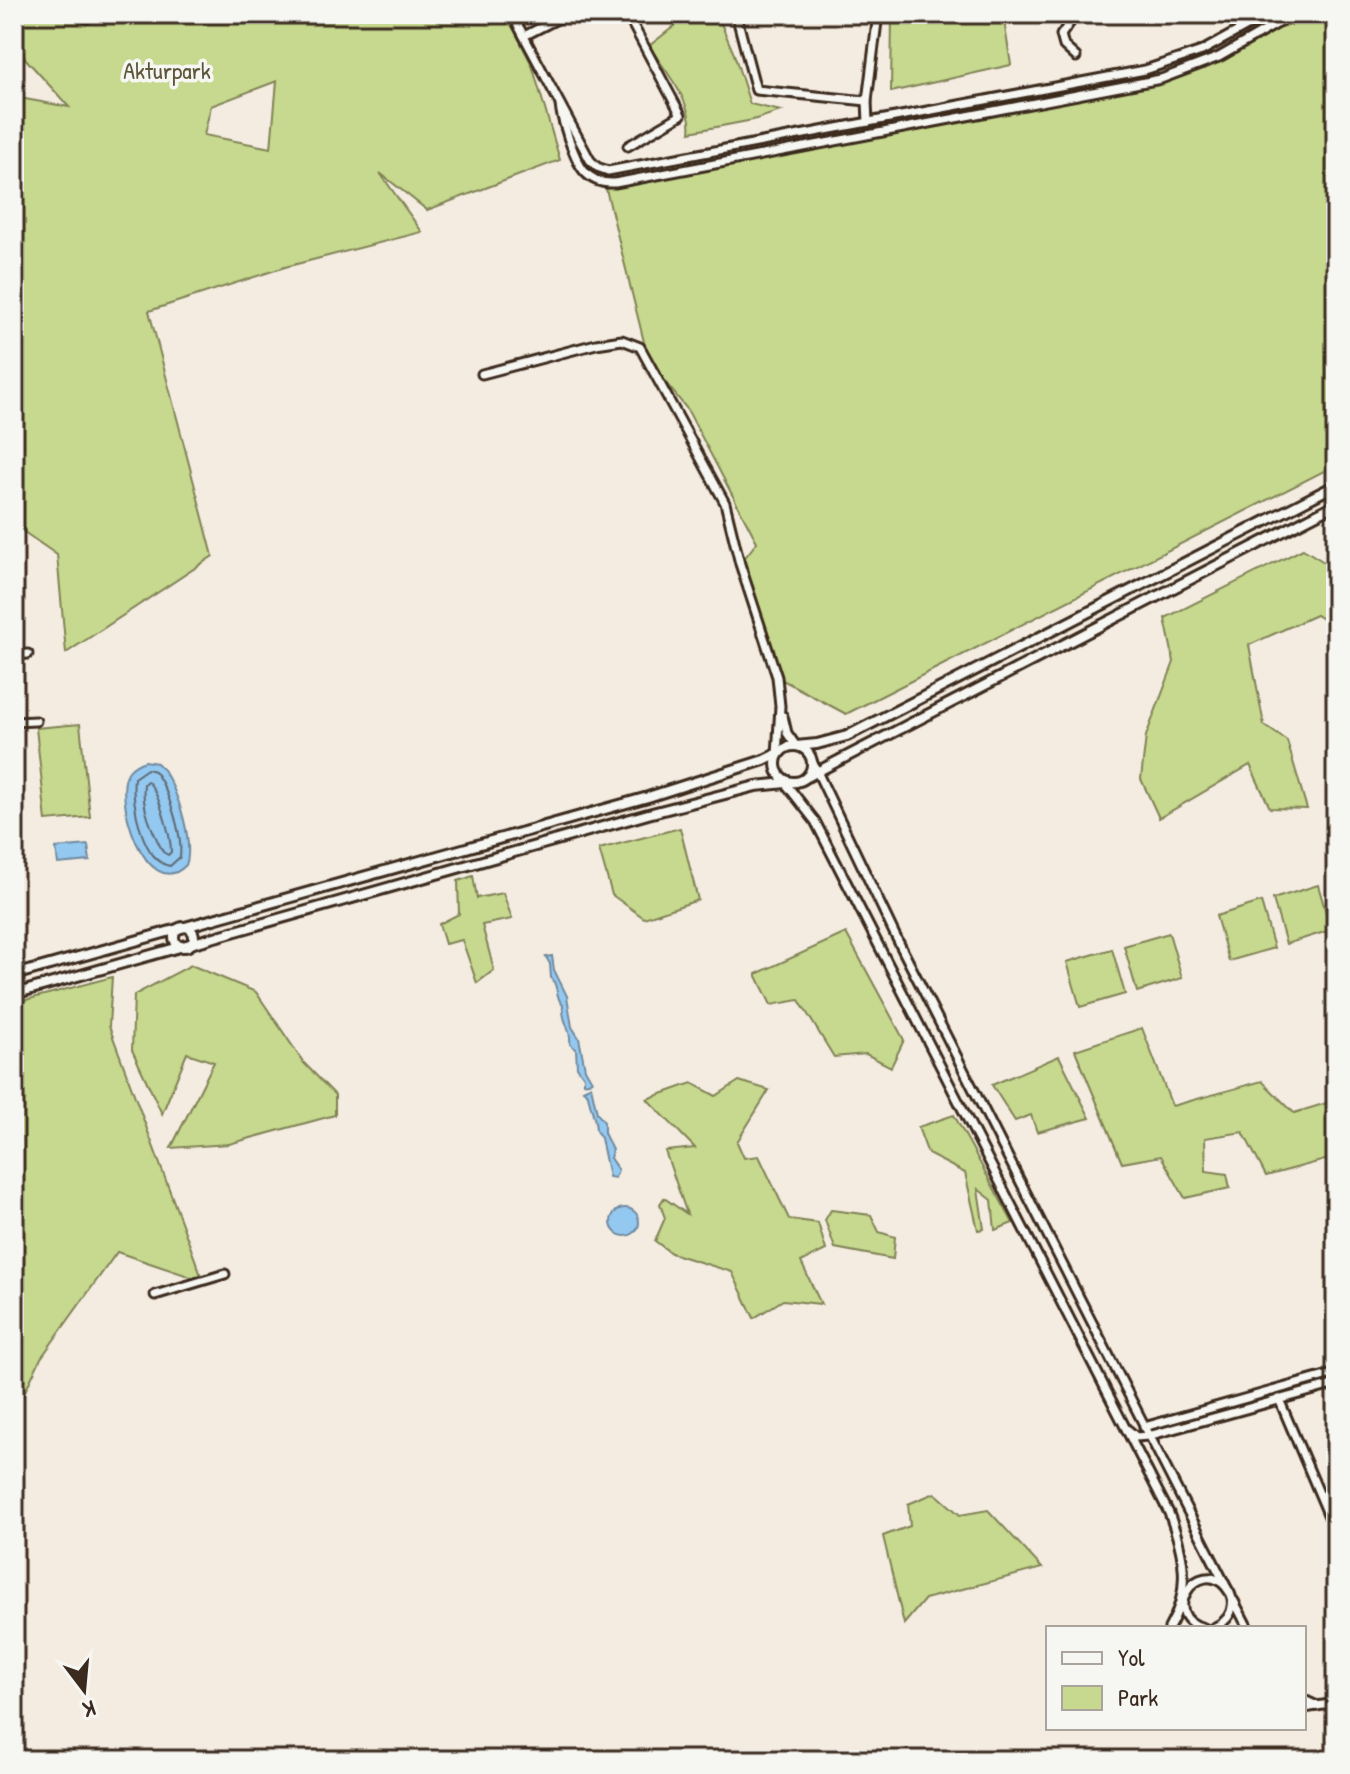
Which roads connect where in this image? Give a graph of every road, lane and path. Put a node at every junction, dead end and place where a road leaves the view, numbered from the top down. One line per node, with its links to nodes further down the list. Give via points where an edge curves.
1 (512, 14): 9 (street)
2 (567, 14): 9 (street)
3 (627, 14): 14 (street, via 681,115)
4 (736, 14): 11 (street, via 756,90)
5 (878, 14): 11 (street)
6 (1076, 14): 10 (street, via 1061,35)
7 (1269, 14): 13 (street, via 1202,51 1145,70)
8 (1294, 14): 12 (street, via 1219,57 1161,79 615,183 593,179 578,165)
9 (524, 36): 12 (street)
10 (1076, 57)
11 (867, 101): 13 (street)
12 (560, 105): 13 (street, via 593,164 608,171)
13 (868, 122)
14 (628, 146)
15 (482, 374): 20 (street, via 596,344 622,340 640,347 725,503 777,677)
16 (1336, 485): 23 (street, via 847,736)
17 (1336, 504): 26 (street)
18 (28, 654): 19 (street)
19 (14, 655)
20 (780, 706): 23 (street); 24 (street)
21 (36, 721): 22 (street)
22 (14, 722)
23 (796, 746): 24 (street); 25 (street)
24 (778, 754): 27 (street); 31 (street, via 648,797)
25 (812, 761): 26 (street); 28 (street)
26 (816, 771): 28 (street); 41 (street)
27 (779, 775): 29 (street); 30 (street)
28 (807, 777): 29 (street)
29 (796, 782): 30 (street)
30 (785, 785): 32 (street, via 756,786 648,814); 40 (street, via 815,821)
31 (181, 927): 32 (street, via 174,939); 32 (street, via 194,934); 33 (street)
32 (187, 946): 34 (street)
33 (14, 975)
34 (14, 994)
35 (225, 1274): 36 (street)
36 (155, 1295)
37 (1336, 1373): 41 (street)
38 (1336, 1384): 39 (street)
39 (1279, 1399): 42 (street); 43 (street)
40 (1114, 1409): 42 (street, via 1131,1434); 45 (street, via 1176,1532)
41 (1144, 1427): 42 (street)
42 (1148, 1436): 44 (street)
43 (1336, 1533)
44 (1229, 1592): 45 (street, via 1214,1579 1198,1580); 48 (street, via 1228,1618); 49 (street)
45 (1183, 1599): 46 (street); 47 (street, via 1185,1615)
46 (1170, 1626)
47 (1204, 1626)
48 (1214, 1626)
49 (1247, 1626)
50 (1306, 1701): 52 (street)
51 (1336, 1703): 52 (street)
52 (1319, 1706): 53 (street)
53 (1306, 1708)

